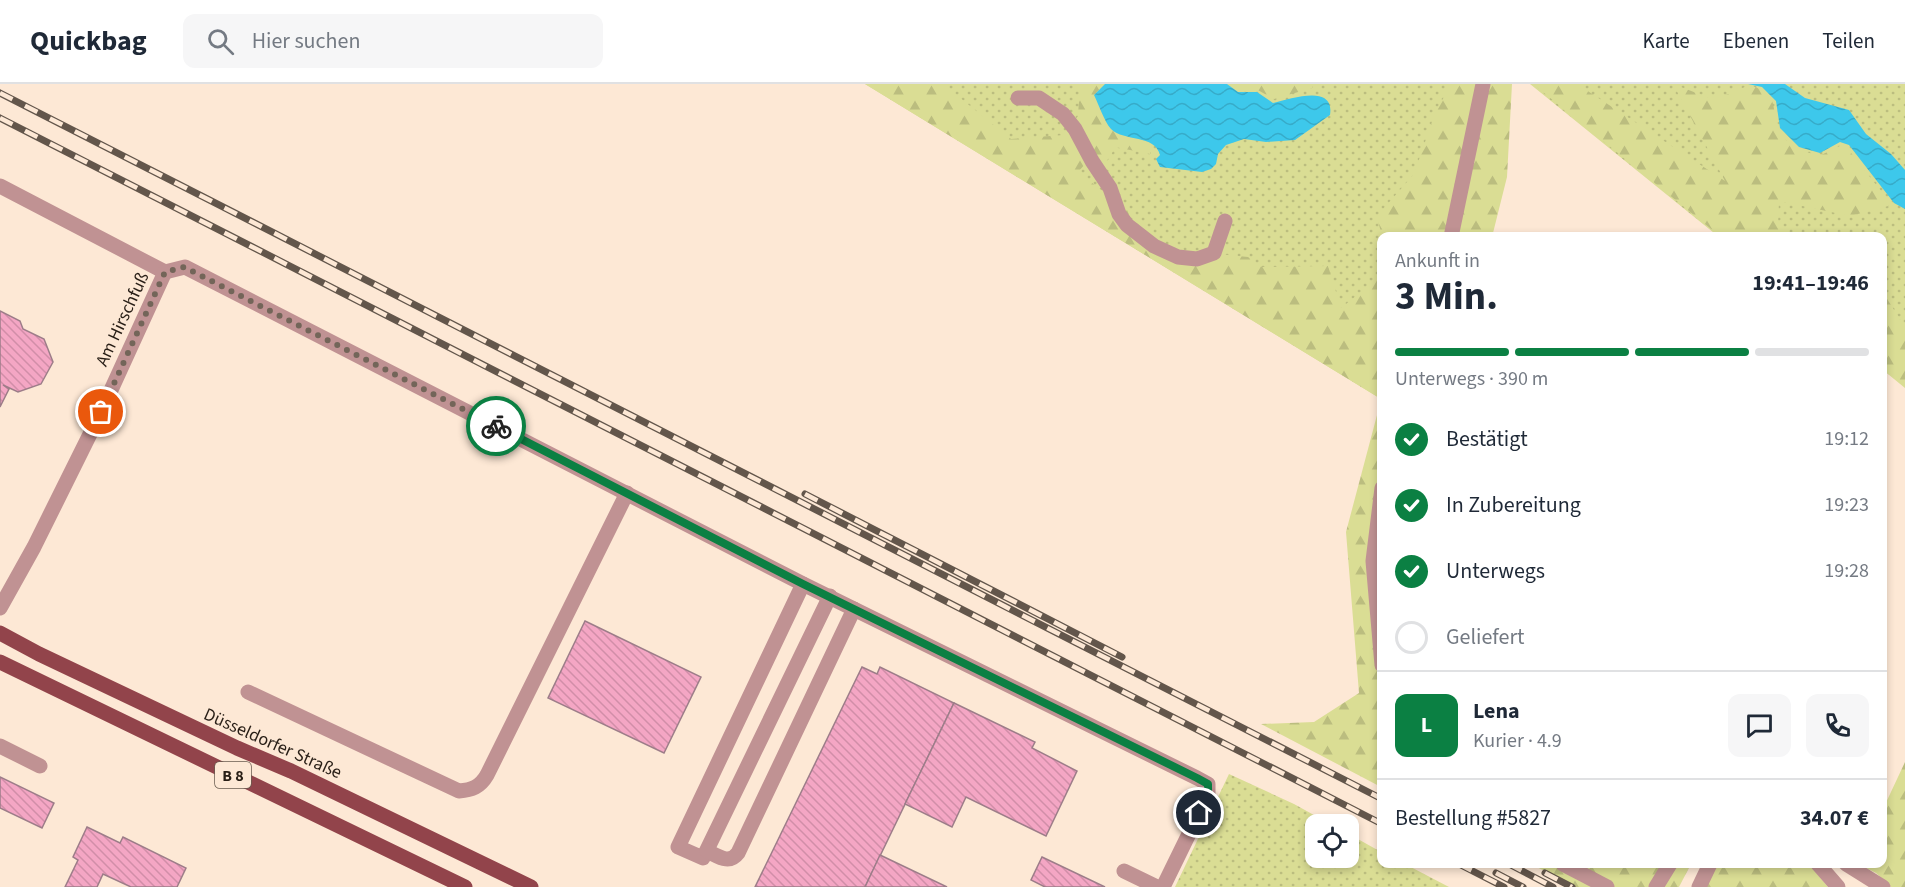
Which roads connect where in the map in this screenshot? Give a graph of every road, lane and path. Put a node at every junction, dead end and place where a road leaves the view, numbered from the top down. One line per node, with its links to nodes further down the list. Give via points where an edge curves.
1 (1483, 84): 5 (street)
2 (1018, 98): 4 (street, via 1039,98 1063,114 1110,188 1123,220 1154,246 1178,258 1197,259 1214,253)
3 (0, 186): 6 (street)
4 (1225, 222)
5 (1452, 232)
6 (165, 272): 7 (street, via 184,267); 12 (street, Am Hirschfuß, via 96,422)
7 (627, 494): 9 (street); 16 (street, via 487,775 471,790 459,791)
8 (1377, 529): 11 (street, via 1373,561)
9 (803, 584): 10 (street); 19 (street, via 678,847 703,858)
10 (830, 596): 13 (street); 19 (street)
11 (1377, 607)
12 (0, 608)
13 (854, 609): 19 (street, via 738,854 728,861); 29 (street, via 1208,784 1208,795)
14 (0, 633): 27 (main road, Düsseldorfer Straße / B 8)
15 (0, 662): 26 (main road, B 8)
16 (248, 692)
17 (0, 746): 18 (street)
18 (40, 766)
19 (706, 851)
20 (1571, 868): 30 (street)
21 (1668, 868): 31 (street)
22 (1708, 868): 32 (street)
23 (1821, 868): 33 (street)
24 (1852, 868): 34 (street)
25 (1124, 871): 28 (street)
26 (465, 887)
27 (531, 887)
28 (1157, 887)
29 (1163, 887)
30 (1607, 887)
31 (1656, 887)
32 (1699, 887)
33 (1838, 887)
34 (1883, 887)

